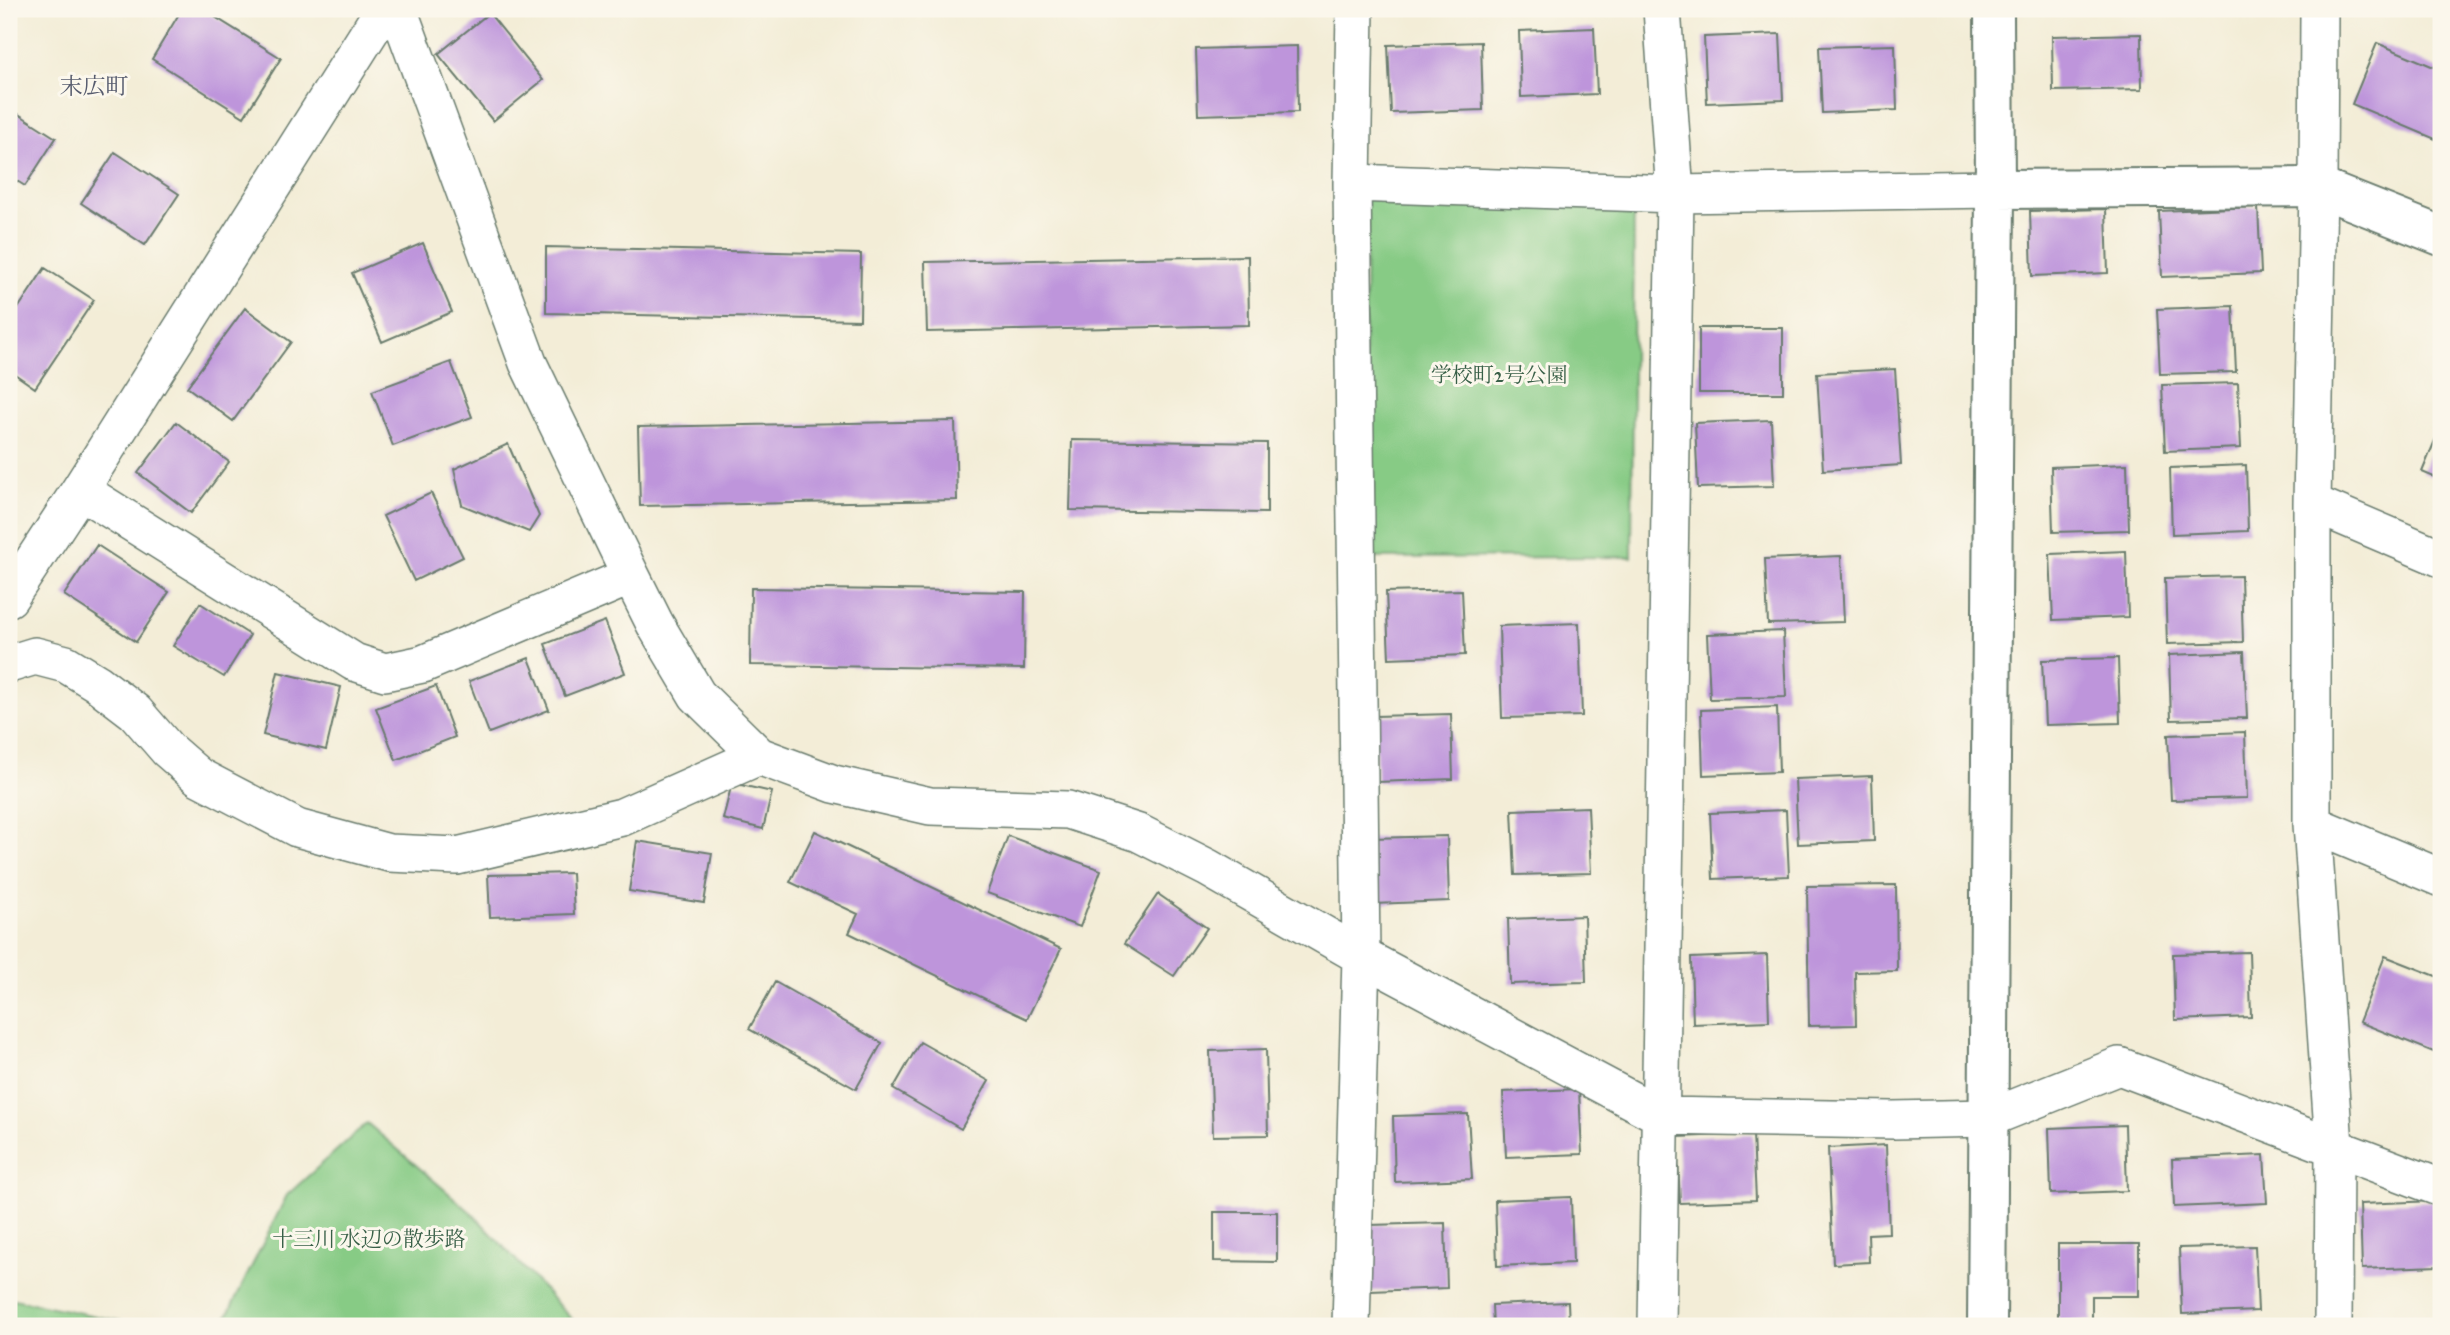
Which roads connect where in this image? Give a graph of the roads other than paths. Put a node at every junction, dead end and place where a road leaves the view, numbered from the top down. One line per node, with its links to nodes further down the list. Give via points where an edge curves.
1 (384, 9): 12 (street)
2 (398, 9): 15 (street, via 528,363)
3 (1354, 9): 7 (street)
4 (1662, 9): 10 (street)
5 (1994, 9): 9 (street)
6 (2319, 9): 8 (street)
7 (1352, 183): 10 (street); 21 (street)
8 (2318, 187): 9 (street); 11 (street); 13 (street)
9 (1996, 189): 10 (street); 23 (street)
10 (1675, 194): 22 (street)
11 (2441, 236)
12 (80, 491): 15 (street, via 354,662 386,672 423,664); 16 (street)
13 (2312, 503): 14 (street); 19 (street)
14 (2441, 558)
15 (631, 576): 18 (street, via 697,695)
16 (9, 598)
17 (9, 664): 18 (street, via 35,656 66,664 135,712 199,777 297,828 389,853 457,856 622,817)
18 (759, 757): 21 (street, via 834,784 930,806 1068,810 1139,833)
19 (2312, 824): 20 (street); 24 (street)
20 (2441, 878)
21 (1361, 956): 22 (street); 26 (street)
22 (1661, 1116): 23 (street); 27 (street)
23 (1989, 1118): 24 (street, via 2119,1066); 28 (street)
24 (2334, 1146): 25 (street); 29 (street)
25 (2441, 1188)
26 (1351, 1326)
27 (1657, 1326)
28 (1987, 1326)
29 (2333, 1326)

